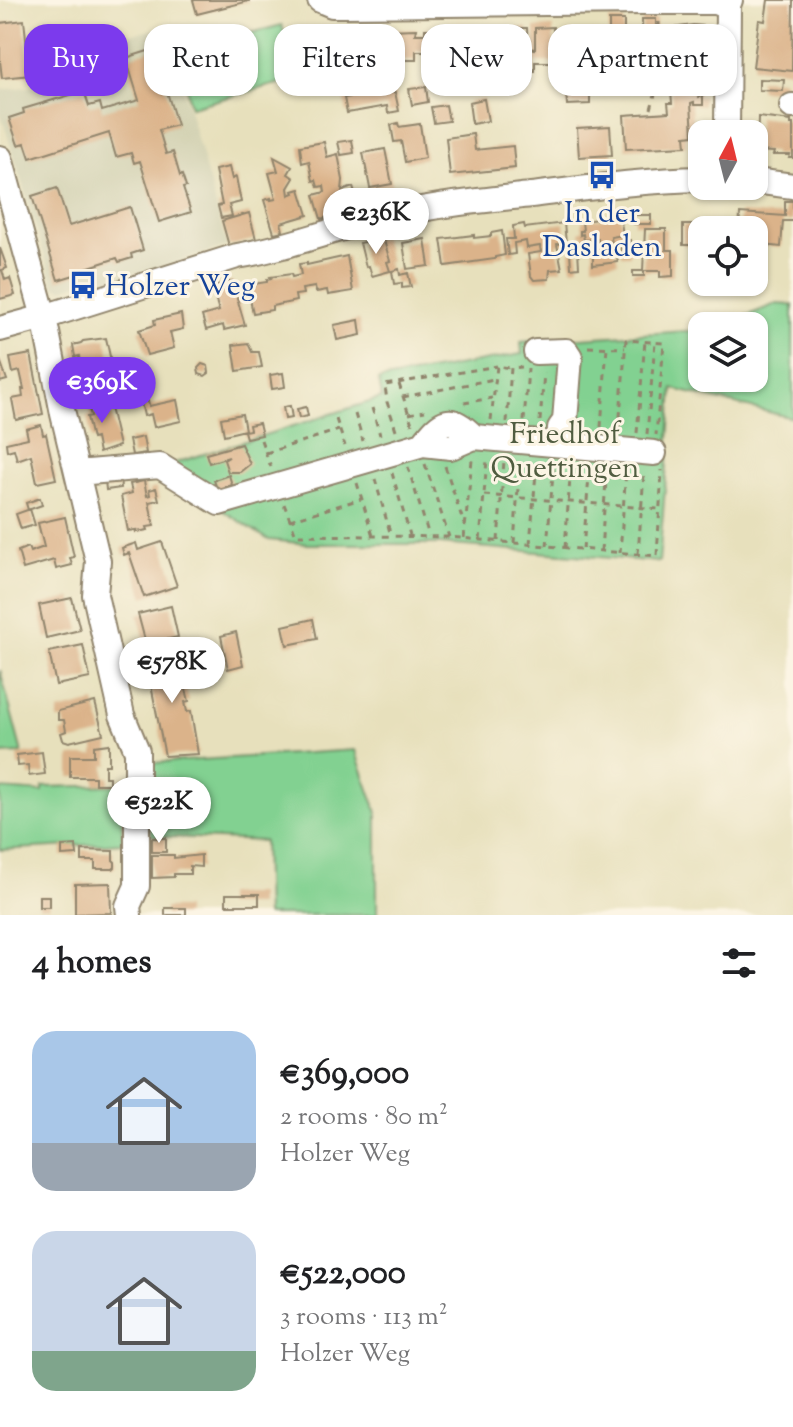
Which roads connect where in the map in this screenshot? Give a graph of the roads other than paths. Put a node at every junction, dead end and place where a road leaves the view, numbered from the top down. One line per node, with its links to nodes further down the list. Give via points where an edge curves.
1 (320, 0): 3 (street, via 332,5)
2 (649, 1): 3 (street); 4 (street)
3 (513, 2)
4 (729, 2): 5 (street)
5 (727, 120)
6 (0, 158): 10 (street)
7 (688, 179): 10 (street, via 398,213 237,256)
8 (768, 183): 9 (street)
9 (793, 186)
10 (44, 317): 11 (street); 13 (street)
11 (0, 329)
12 (536, 352): 13 (street, via 564,351 570,357 565,421 598,446 474,437 450,420 440,424 432,445 219,503 160,466)
13 (77, 473): 14 (street, via 98,561 95,584 101,619 122,715 137,751 137,886)
14 (129, 915)

